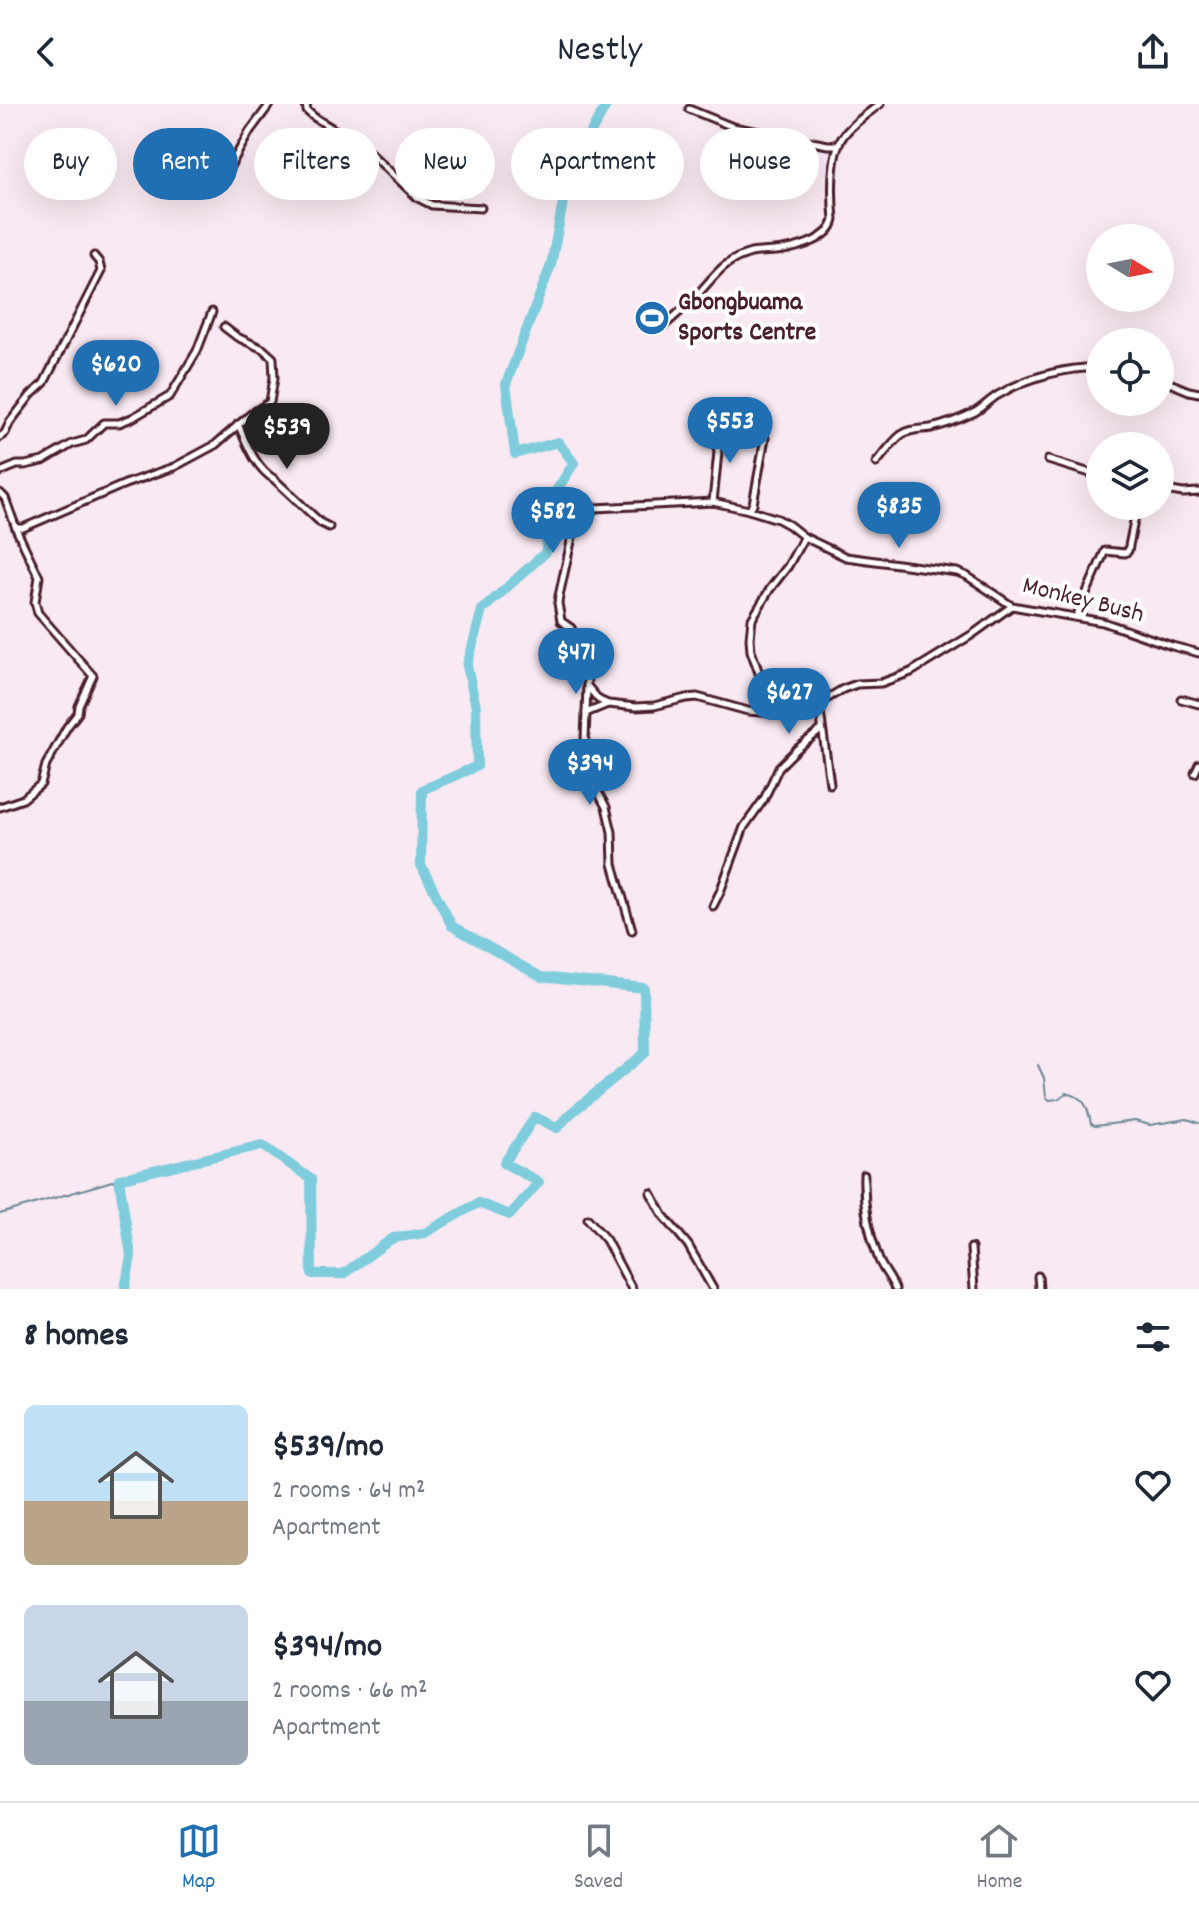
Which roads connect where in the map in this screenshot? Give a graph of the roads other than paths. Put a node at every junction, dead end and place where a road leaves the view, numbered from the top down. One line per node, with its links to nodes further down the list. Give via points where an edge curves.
1 (270, 104): 6 (street)
2 (306, 104): 7 (street, via 314,117 368,151 418,198 432,205)
3 (880, 104): 5 (street)
4 (689, 109): 5 (street, via 733,127)
5 (838, 145): 10 (street, via 834,225 829,233 722,266)
6 (238, 152)
7 (481, 208)
8 (94, 256): 16 (street, via 101,271 81,313 44,383)
9 (212, 312): 21 (street, via 197,351 170,396 132,418 104,423 86,440 43,461)
10 (665, 325)
11 (224, 327): 15 (street, via 269,353 274,364 270,402)
12 (1086, 368): 20 (street, via 1037,378 965,416 906,432)
13 (1174, 384): 14 (street)
14 (1199, 393)
15 (238, 424): 29 (street, via 262,469); 30 (street, via 215,445 174,467)
16 (0, 437)
17 (765, 438): 27 (street)
18 (714, 443): 26 (street, via 718,452)
19 (1048, 460): 22 (street)
20 (876, 463)
21 (0, 472)
22 (1086, 472)
23 (1174, 491): 24 (street)
24 (1199, 492)
25 (0, 493): 30 (street)
26 (713, 502): 27 (street, Monkey Bush); 35 (street, Monkey Bush, via 595,508 574,528 558,603 561,621 571,628 584,653)
27 (749, 510): 31 (street, Monkey Bush, via 789,525)
28 (1134, 520): 33 (street, via 1128,551 1105,551)
29 (329, 527)
30 (16, 528): 46 (street, via 39,577 38,613 93,676 41,784 23,799)
31 (804, 537): 32 (street, Monkey Bush, via 855,560 957,572); 41 (street, via 752,619 751,651)
32 (1012, 606): 33 (street, Monkey Bush); 38 (street, via 911,672 881,683 857,684)
33 (1076, 617): 34 (street, Monkey Bush)
34 (1199, 653)
35 (587, 686): 37 (street); 40 (street)
36 (1181, 699): 39 (street)
37 (608, 704): 40 (street); 41 (street, via 654,706 697,697)
38 (819, 704): 41 (street, via 797,713); 42 (street)
39 (1199, 704)
40 (586, 713): 48 (street, via 584,766 606,807 613,864)
41 (772, 714)
42 (821, 730): 45 (street); 47 (street, via 779,767 744,827)
43 (1199, 764): 44 (street)
44 (1195, 773)
45 (830, 784)
46 (0, 807)
47 (713, 906)
48 (632, 930)
49 (864, 1175): 56 (street, via 869,1224 879,1260)
50 (651, 1193): 55 (street)
51 (588, 1219): 54 (street, via 606,1240)
52 (971, 1248): 57 (street)
53 (1038, 1276): 58 (street)
54 (632, 1289)
55 (713, 1289)
56 (895, 1289)
57 (974, 1289)
58 (1039, 1289)

